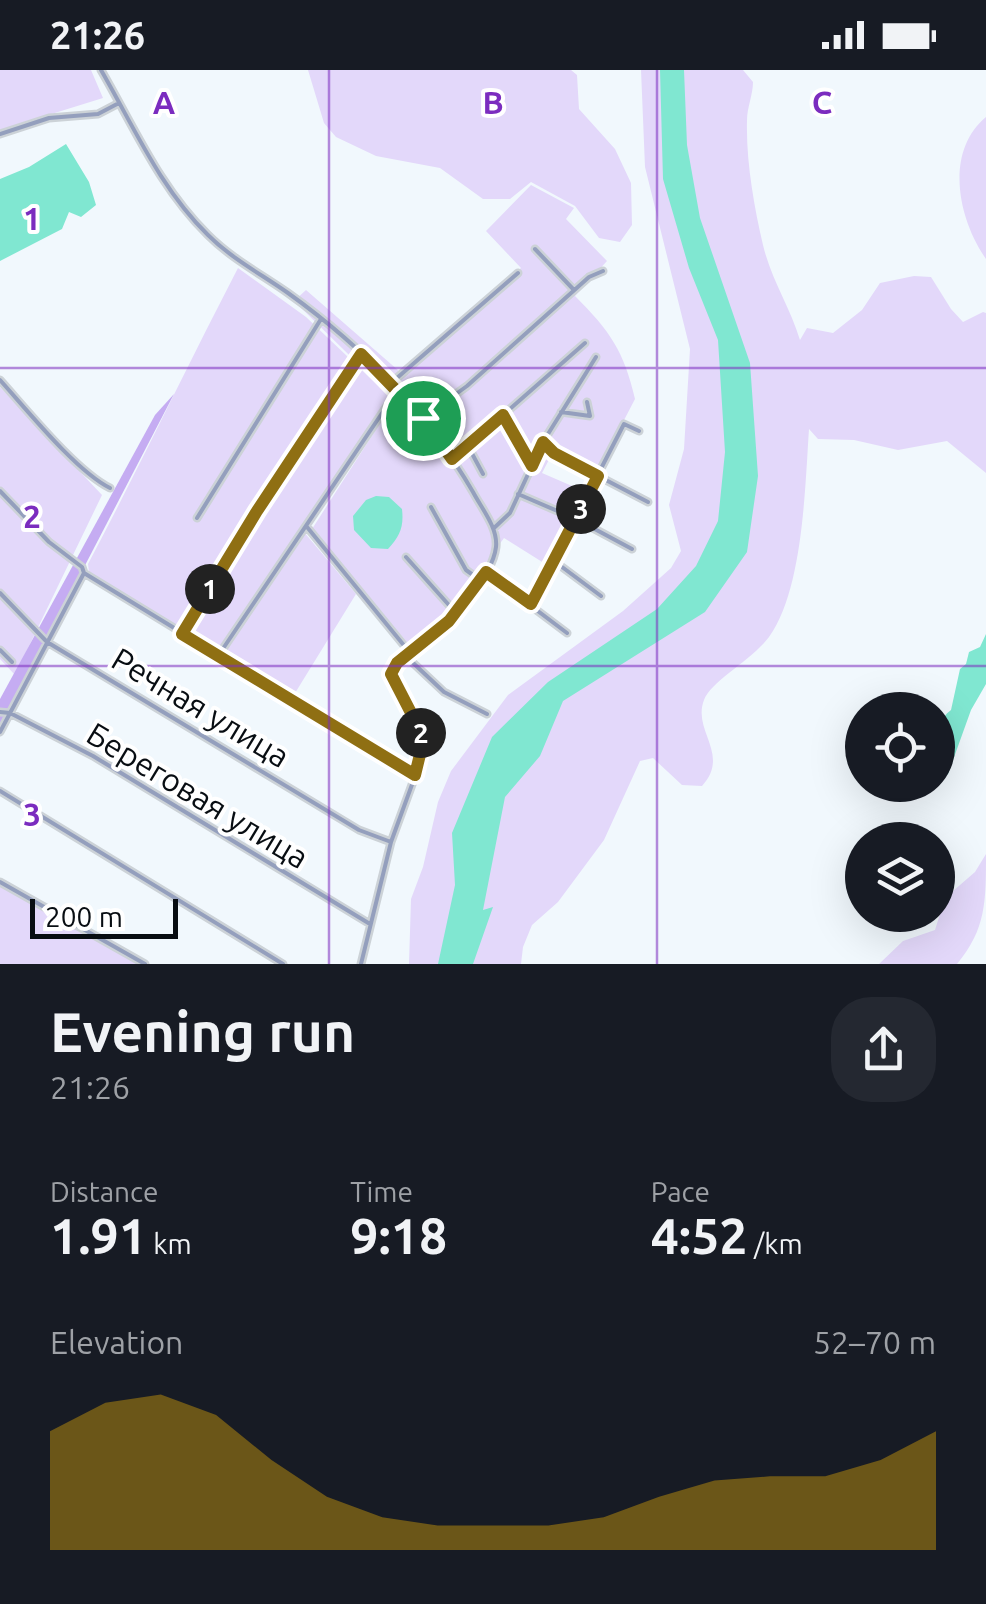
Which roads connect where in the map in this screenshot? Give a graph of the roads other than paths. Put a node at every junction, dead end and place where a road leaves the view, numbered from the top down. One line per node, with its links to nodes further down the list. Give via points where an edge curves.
1 (100, 70): 2 (street)
2 (119, 103): 3 (street, via 98,114 49,118); 8 (street, via 167,188 208,235)
3 (0, 134)
4 (536, 248): 7 (street)
5 (603, 271): 7 (street)
6 (518, 273): 13 (street)
7 (574, 290): 18 (street)
8 (321, 319): 10 (street); 31 (street)
9 (585, 344): 17 (street)
10 (361, 354): 13 (street); 46 (street)
11 (596, 357): 16 (street)
12 (0, 380): 26 (street)
13 (390, 384): 14 (street)
14 (397, 390): 18 (street); 33 (street)
15 (587, 402): 16 (street, via 590,416)
16 (561, 412): 20 (street)
17 (503, 415): 21 (street); 23 (street)
18 (423, 418): 22 (street)
19 (639, 430): 25 (street, via 624,424)
20 (543, 442): 23 (street); 25 (street)
21 (468, 446): 22 (street); 24 (street)
22 (452, 459): 34 (street)
23 (532, 466): 28 (street)
24 (482, 474)
25 (598, 476): 29 (street); 32 (street)
26 (110, 488)
27 (0, 491): 39 (street)
28 (518, 494): 32 (street); 34 (street)
29 (648, 502)
30 (431, 506): 40 (street, via 466,570)
31 (198, 518)
32 (576, 518): 35 (street); 37 (street)
33 (307, 527): 49 (street); 50 (street)
34 (494, 528): 38 (street)
35 (632, 548)
36 (406, 557): 44 (street)
37 (554, 560): 42 (street); 43 (street)
38 (486, 572): 40 (street); 43 (street)
39 (84, 574): 46 (street); 47 (street)
40 (480, 580): 44 (street)
41 (0, 593): 47 (street, Речная улица)
42 (600, 596)
43 (531, 604): 45 (street)
44 (456, 613): 49 (street)
45 (566, 633)
46 (182, 634): 50 (street)
47 (47, 642): 53 (street); 58 (street, Речная улица, via 359,830)
48 (0, 650): 51 (street)
49 (411, 654): 54 (street, via 411,662 444,692); 56 (street, via 391,674 424,738)
50 (218, 656): 56 (street)
51 (12, 662)
52 (0, 712): 53 (street, Береговая улица)
53 (10, 712): 55 (street); 60 (street, Береговая улица)
54 (487, 714)
55 (0, 732)
56 (415, 775): 58 (street)
57 (0, 791): 61 (street)
58 (391, 842): 60 (street)
59 (0, 882): 62 (street)
60 (370, 924): 63 (street)
61 (283, 963)
62 (145, 964)
63 (361, 964)

